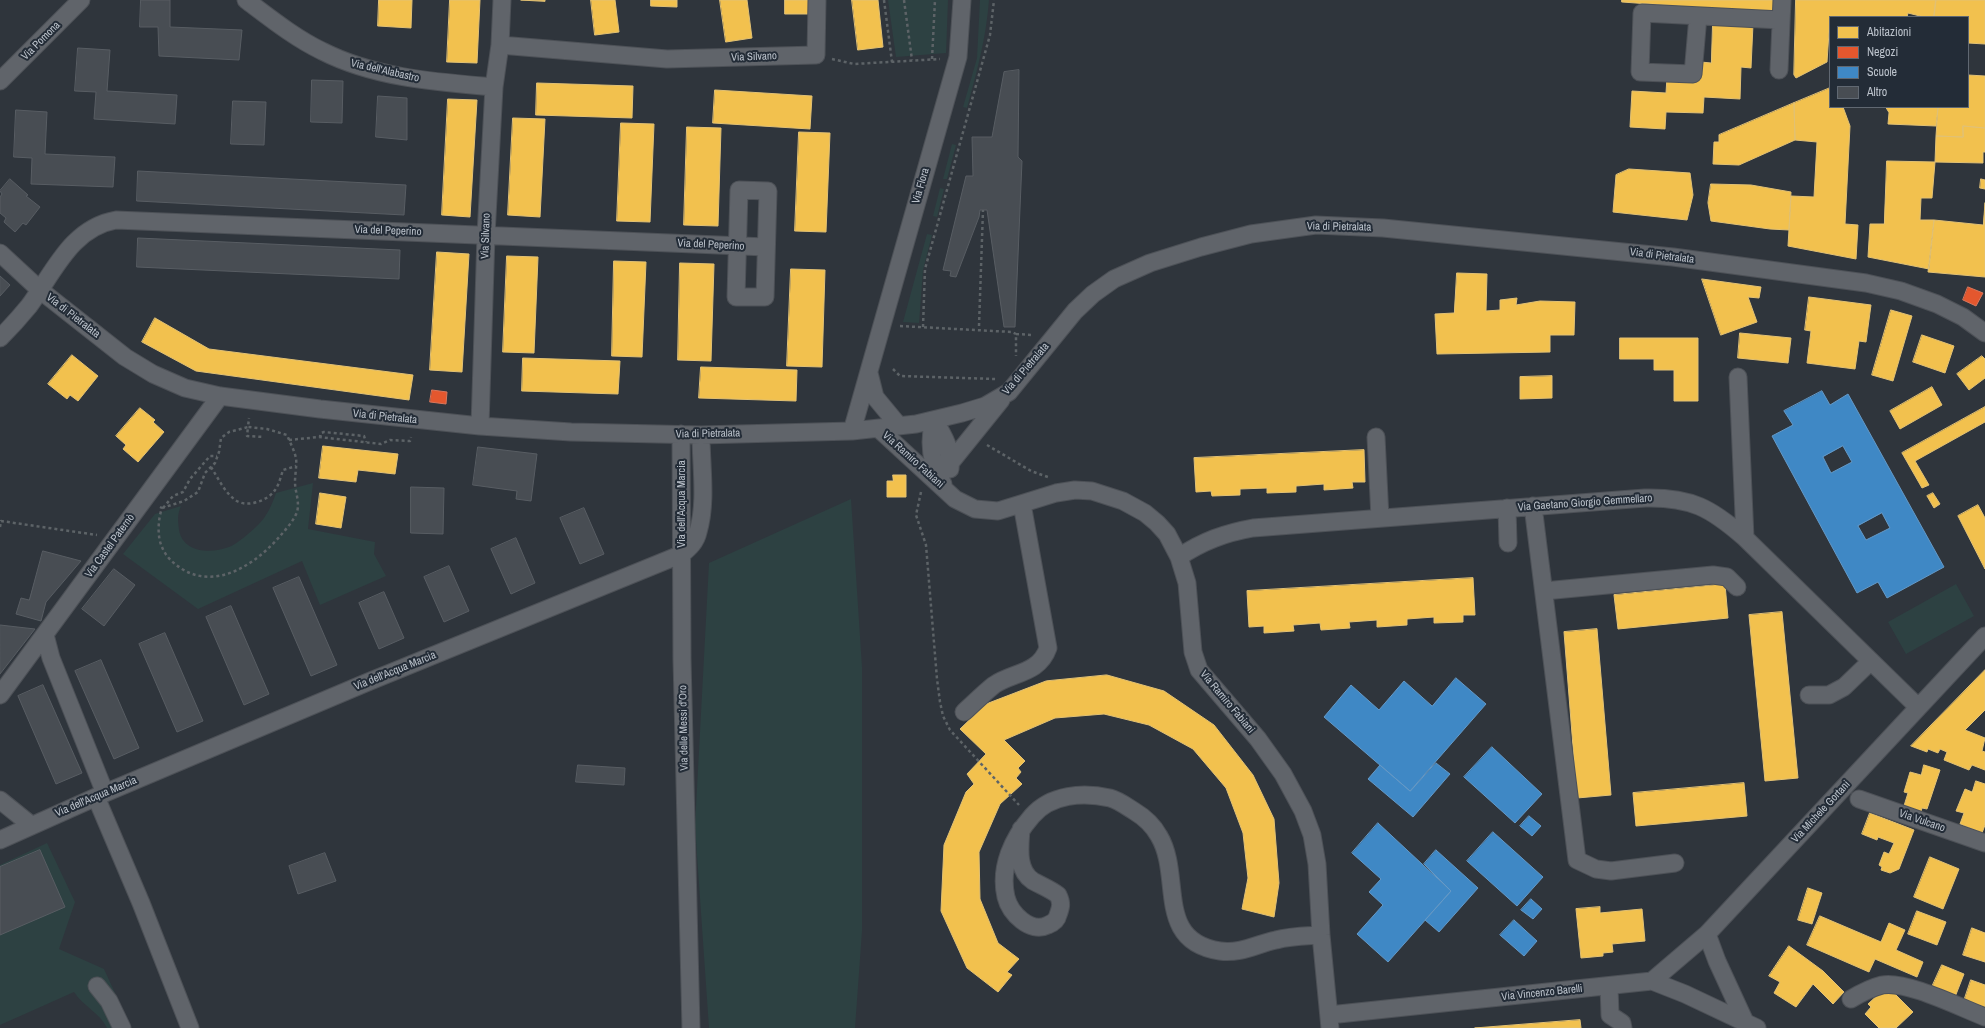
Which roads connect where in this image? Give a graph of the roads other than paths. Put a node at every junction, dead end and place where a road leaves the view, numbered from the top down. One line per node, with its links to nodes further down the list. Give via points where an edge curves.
1 (81, 0): 11 (street, Via Pomona)
2 (246, 0): 12 (street, Via dell'Alabastro, via 321,51 352,64 404,77)
3 (502, 0): 9 (street, Via Silvano)
4 (817, 0): 9 (street, Via Silvano, via 816,55 667,59)
5 (962, 0): 20 (street, Via Flora, via 958,57)
6 (1782, 0): 8 (street)
7 (1698, 16): 7 (street, via 1642,13 1640,72 1693,74); 8 (street)
8 (1781, 20): 10 (street)
9 (500, 45): 12 (street, Via Silvano)
10 (1779, 70)
11 (0, 81)
12 (494, 87): 13 (street, Via Silvano)
13 (486, 234): 14 (street, Via del Peperino); 17 (street, Via del Peperino, via 116,220 94,226 78,239); 25 (street, Via Silvano)
14 (738, 246): 15 (street, Via del Peperino); 15 (street, via 736,297 765,297); 15 (street, via 739,190 768,191)
15 (766, 247)
16 (0, 253): 17 (street, Via di Pietralata)
17 (40, 290): 19 (street, Via del Peperino); 23 (street, Via di Pietralata, via 125,357 153,374 176,385)
18 (1985, 333): 22 (street, Via di Pietralata, via 1942,306 1901,291 1866,283 1673,257 1383,228 1316,224 1257,233 1207,245 1150,263 1114,279 1092,294 1075,311)
19 (0, 338)
20 (869, 370): 26 (street, Via Flora, via 875,397); 28 (street, Via Flora)
21 (1738, 377): 38 (street)
22 (1005, 395): 24 (street, Via di Pietralata, via 981,407); 32 (street)
23 (220, 396): 25 (street, Via di Pietralata); 44 (street, Via Castel Paternò)
24 (934, 420): 26 (street, Via di Pietralata); 32 (street, Via Ramiro Fabiani, via 946,441); 33 (street, Via Ramiro Fabiani, via 931,435 933,463)
25 (480, 426): 29 (street, Via di Pietralata, via 572,432)
26 (899, 426): 27 (street, Via di Pietralata)
27 (879, 429): 28 (street, Via di Pietralata); 33 (street, Via Ramiro Fabiani)
28 (852, 431): 30 (street, Via di Pietralata)
29 (681, 434): 30 (street, Via di Pietralata); 40 (street, Via dell'Acqua Marcia)
30 (701, 434): 40 (street, via 702,494 698,531 693,544)
31 (1376, 437): 37 (street)
32 (950, 462): 33 (street, Via Ramiro Fabiani)
33 (947, 491): 34 (street, Via Ramiro Fabiani, via 958,502 984,511 998,511)
34 (1022, 504): 41 (street, Via Ramiro Fabiani, via 1075,490 1092,490 1107,495 1140,510 1157,523 1167,534); 50 (street, via 1048,648 1043,659 1033,668 994,685)
35 (1533, 506): 36 (street, Via Gaetano Giorgio Gemmellaro); 38 (street, Via Gaetano Giorgio Gemmellaro, via 1645,498 1683,500 1723,518); 43 (street)
36 (1507, 508): 37 (street, Via Gaetano Giorgio Gemmellaro); 39 (street)
37 (1380, 518): 41 (street, Via Gaetano Giorgio Gemmellaro, via 1231,532 1212,538)
38 (1745, 538): 46 (street, Via Gaetano Giorgio Gemmellaro)
39 (1508, 543)
40 (682, 554): 51 (street, Via dell'Acqua Marcia); 71 (street, Via delle Messi d'Oro)
41 (1179, 557): 60 (street, Via Ramiro Fabiani, via 1186,583 1193,652 1199,670 1258,739 1303,811 1312,835 1317,864)
42 (1737, 587): 43 (street, via 1727,577 1713,575)
43 (1544, 591): 58 (street, via 1577,860 1611,871)
44 (45, 635): 47 (street, Via Castel Paternò); 51 (street)
45 (1985, 636): 49 (street, Via Michele Gortani)
46 (1871, 661): 48 (street, via 1844,687 1829,695); 49 (street, Via Gaetano Giorgio Gemmellaro)
47 (0, 695)
48 (1809, 695)
49 (1918, 707): 59 (street, Via Michele Gortani)
50 (964, 712)
51 (100, 795): 55 (street, Via dell'Acqua Marcia); 70 (street)
52 (1859, 799): 57 (street, Via Vulcano)
53 (0, 800): 55 (street)
54 (1026, 823): 54 (street, via 1011,849 1006,866 1006,898 1024,922 1043,927 1057,918 1060,900 1053,891 1032,880 1024,871 1020,853); 60 (street, via 1043,806 1055,800 1082,794 1114,799 1139,814 1160,837 1166,856 1177,920 1184,931 1200,945 1233,951 1245,950 1276,940)
55 (31, 825): 56 (street, Via dell'Acqua Marcia)
56 (0, 840)
57 (1985, 843)
58 (1675, 863)
59 (1707, 934): 61 (street, Via Michele Gortani); 68 (street, Via Vincenzo Barelli, via 1717,961)
60 (1321, 935): 66 (street, Via Ramiro Fabiani)
61 (1652, 982): 63 (street, Via Vincenzo Barelli); 68 (street, Via Vincenzo Barelli, via 1685,994)
62 (97, 986): 69 (street, via 109,1001)
63 (1609, 986): 66 (street, Via Vincenzo Barelli); 67 (street)
64 (1851, 999): 65 (street, via 1868,989 1884,985 1902,987 1923,992)
65 (1985, 1017)
66 (1330, 1021)
67 (1609, 1022): 72 (street, via 1622,1023)
68 (1751, 1026)
69 (122, 1028)
70 (190, 1028)
71 (691, 1028)
72 (1623, 1028)

